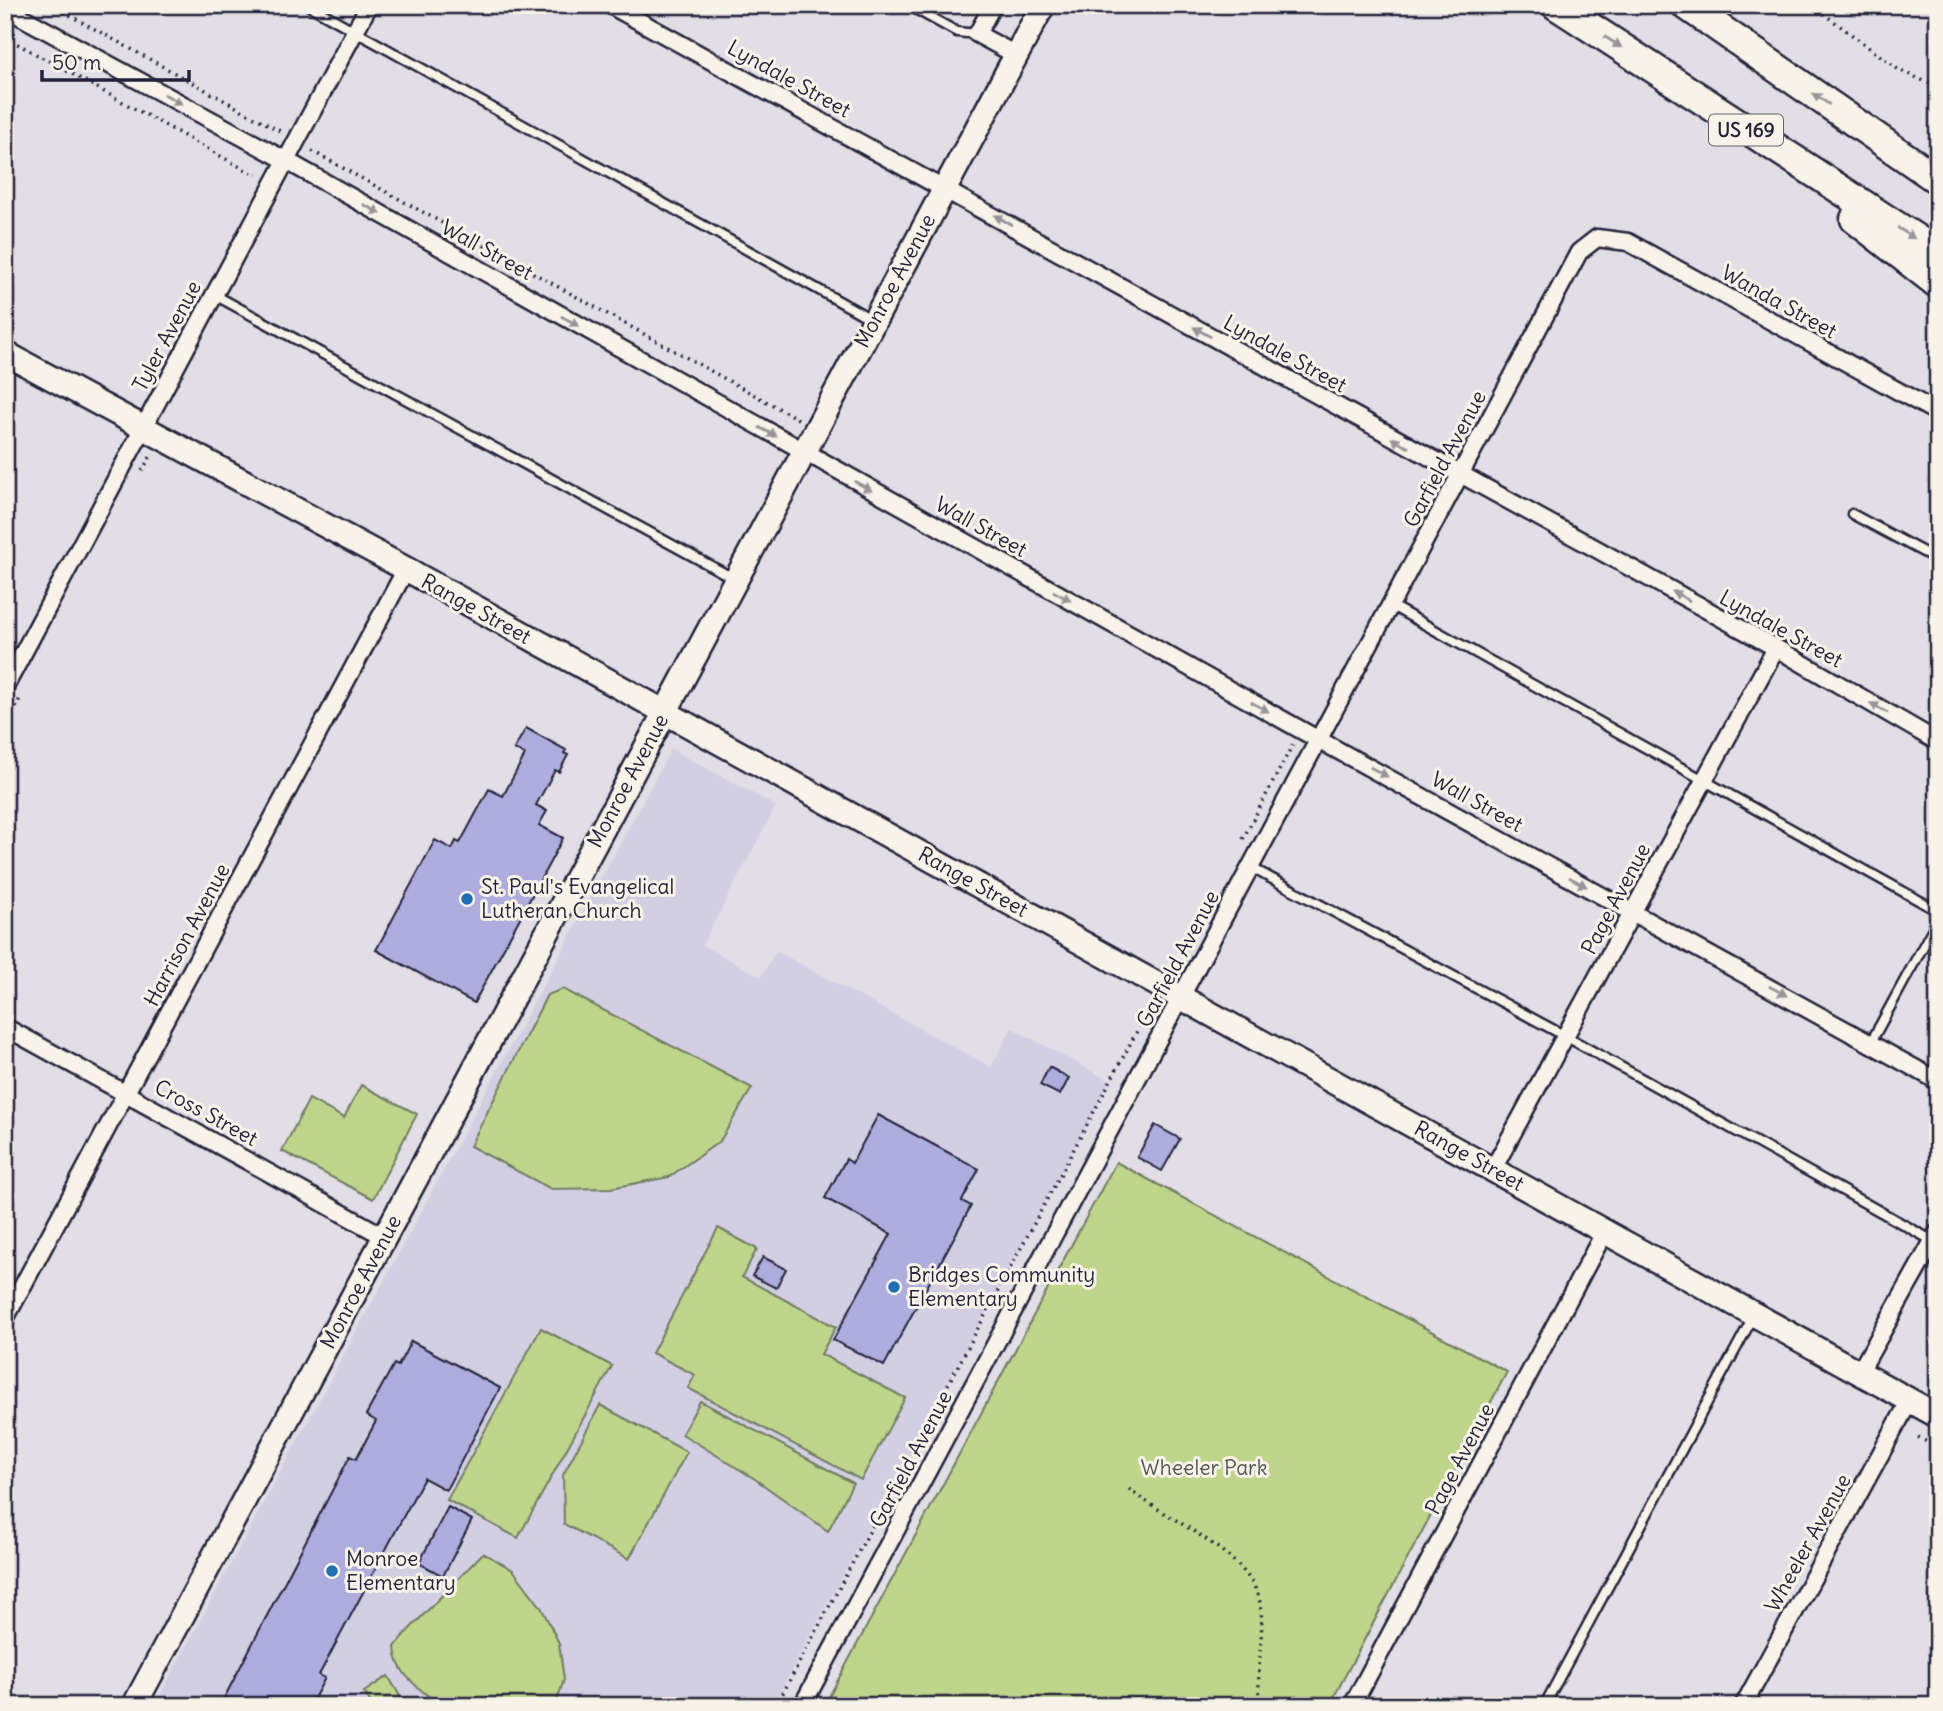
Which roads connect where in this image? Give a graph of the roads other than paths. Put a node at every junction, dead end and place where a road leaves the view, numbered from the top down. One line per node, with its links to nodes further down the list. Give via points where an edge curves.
1 (308, 5): 10 (lane)
2 (369, 5): 10 (street, Tyler Avenue)
3 (610, 5): 18 (street, Lyndale Street)
4 (908, 5): 11 (lane, via 957,32)
5 (993, 5): 11 (street)
6 (1043, 5): 12 (street, Monroe Avenue)
7 (1556, 5): 13 (highway, US 169, one-way to 13)
8 (1686, 5): 14 (highway, one-way to 8)
9 (5, 8): 15 (street, Wall Street, one-way to 15)
10 (354, 32): 15 (street, Tyler Avenue); 23 (lane)
11 (978, 34): 12 (street)
12 (1016, 55): 18 (street, Monroe Avenue)
13 (1727, 118): 20 (highway, US 169, one-way to 20); 21 (highway)
14 (1866, 129): 16 (highway); 17 (highway)
15 (285, 160): 22 (street, Tyler Avenue); 27 (street, Wall Street, one-way to 27)
16 (1938, 171)
17 (1938, 180)
18 (944, 187): 23 (street, Monroe Avenue); 28 (street, Lyndale Street, one-way to 18)
19 (1597, 237): 25 (street, Wanda Street, via 1628,242); 28 (street, Garfield Avenue, via 1579,252)
20 (1938, 253)
21 (1938, 284)
22 (213, 294): 26 (street, Tyler Avenue); 32 (lane)
23 (873, 321): 27 (street, Monroe Avenue)
24 (5, 353): 26 (street, Range Street)
25 (1938, 413)
26 (143, 427): 31 (street, Range Street); 35 (street, Tyler Avenue)
27 (808, 444): 32 (street, Monroe Avenue); 37 (street, Wall Street, one-way to 37)
28 (1460, 476): 33 (street, Garfield Avenue); 34 (street, Lyndale Street, one-way to 28)
29 (1852, 514): 30 (lane)
30 (1938, 560)
31 (405, 569): 36 (street, Range Street); 49 (street, Harrison Avenue)
32 (736, 580): 36 (street, Monroe Avenue)
33 (1390, 605): 37 (street, Garfield Avenue); 39 (lane)
34 (1776, 649): 38 (street, Lyndale Street, one-way to 34); 39 (street, Page Avenue)
35 (5, 687)
36 (664, 713): 44 (street, Range Street); 52 (street, Monroe Avenue)
37 (1319, 740): 40 (street, Garfield Avenue); 41 (street, Wall Street, one-way to 41)
38 (1938, 743)
39 (1705, 781): 41 (street, Page Avenue); 42 (lane)
40 (1250, 867): 44 (street, Garfield Avenue); 46 (lane)
41 (1633, 911): 46 (street, Page Avenue); 47 (street, Wall Street, one-way to 47)
42 (1938, 911)
43 (1938, 919): 47 (lane)
44 (1174, 992): 50 (street, Range Street); 60 (street, Garfield Avenue)
45 (5, 1027): 49 (street, Cross Street)
46 (1567, 1037): 50 (street, Page Avenue); 53 (lane)
47 (1871, 1042): 48 (street, Wall Street)
48 (1938, 1080)
49 (126, 1093): 52 (street, Cross Street); 55 (street, Harrison Avenue)
50 (1493, 1169): 51 (street, Range Street)
51 (1605, 1231): 54 (street, Range Street); 61 (street, Page Avenue)
52 (385, 1237): 59 (street, Monroe Avenue)
53 (1935, 1237): 56 (street)
54 (1754, 1315): 56 (street, Range Street); 62 (lane)
55 (5, 1320)
56 (1859, 1373): 57 (street, Range Street)
57 (1910, 1400): 58 (street, Range Street); 63 (street, Wheeler Avenue)
58 (1938, 1416)
59 (134, 1706)
60 (802, 1706)
61 (1352, 1706)
62 (1544, 1706)
63 (1743, 1706)

